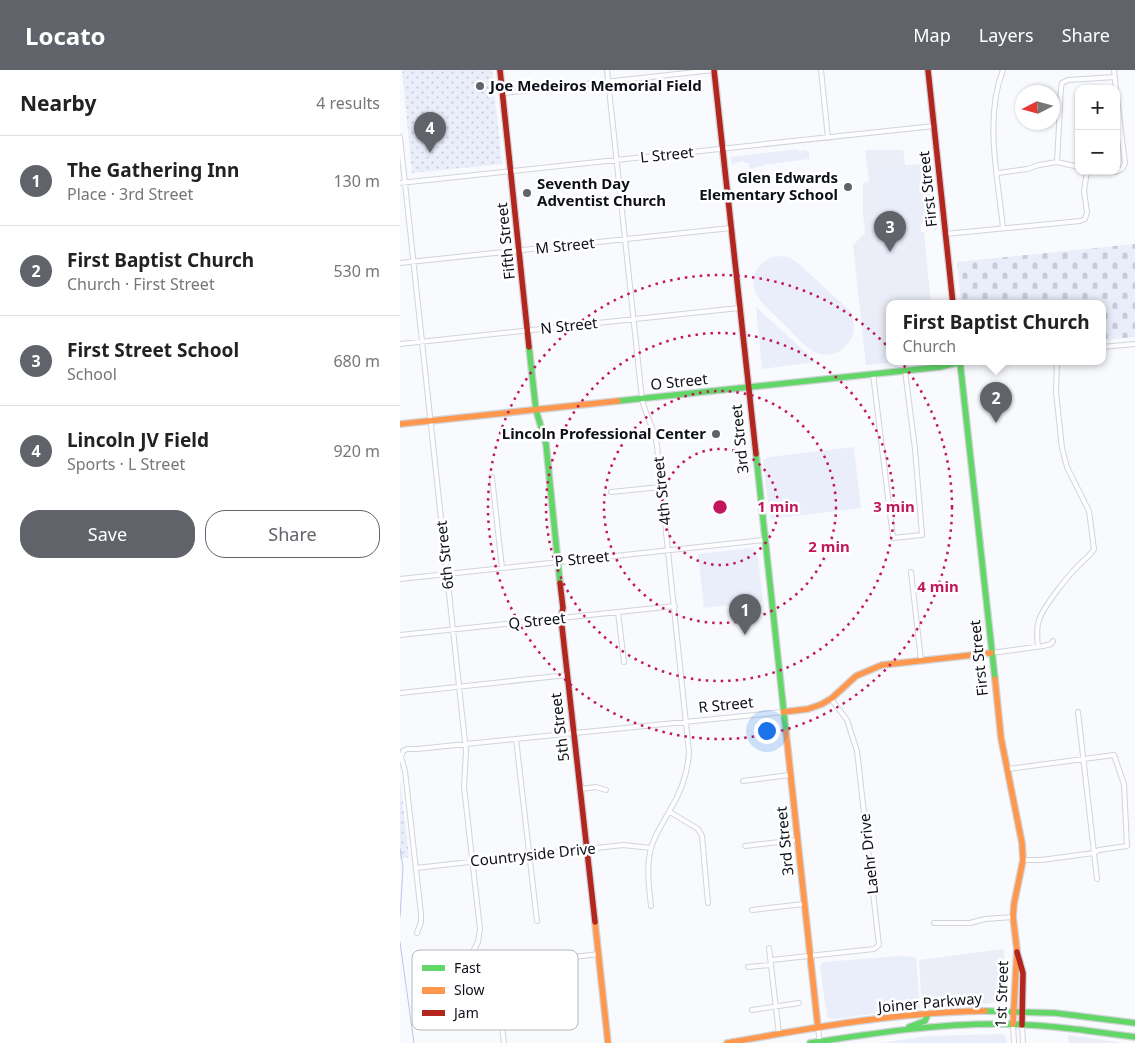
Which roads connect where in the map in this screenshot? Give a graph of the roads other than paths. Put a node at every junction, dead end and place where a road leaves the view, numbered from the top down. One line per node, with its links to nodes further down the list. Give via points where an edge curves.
1 (500, 70): 11 (street, Fifth Street)
2 (607, 70): 9 (street, 4th Street)
3 (714, 70): 9 (street); 16 (street, 3rd Street)
4 (821, 70): 15 (street)
5 (928, 70): 13 (street, First Street)
6 (1003, 70): 22 (street, via 997,89 994,120)
7 (1114, 70): 8 (street)
8 (1115, 77): 10 (street); 18 (street, via 1062,83)
9 (608, 81): 11 (street); 17 (street, 4th Street)
10 (1116, 85)
11 (502, 93): 21 (street, Fifth Street)
12 (1120, 122): 20 (street, via 1125,163)
13 (934, 126): 15 (street, L Street); 27 (street, First Street)
14 (400, 137): 24 (street, 6th Street)
15 (828, 138): 16 (street, L Street)
16 (722, 149): 17 (street, L Street); 25 (street, 3rd Street)
17 (617, 160): 21 (street, L Street); 28 (street, 4th Street)
18 (1057, 162): 19 (street); 22 (street)
19 (1075, 166)
20 (1120, 170)
21 (511, 172): 24 (street, L Street); 29 (street, Fifth Street)
22 (998, 173): 26 (street)
23 (1086, 175): 26 (street, via 1085,218)
24 (402, 183): 30 (street, 6th Street)
25 (731, 228): 28 (street, M Street); 33 (street, 3rd Street)
26 (1004, 228): 27 (street)
27 (946, 234): 32 (street, First Street)
28 (625, 240): 29 (street, M Street); 34 (street, 4th Street)
29 (519, 251): 30 (street, M Street); 35 (street, Fifth Street)
30 (414, 262): 31 (street, M Street); 36 (street, 6th Street)
31 (400, 263)
32 (953, 300)
33 (739, 308): 34 (street, N Street); 45 (street, 3rd Street)
34 (634, 319): 35 (street, N Street); 46 (street, 4th Street)
35 (527, 330): 36 (street, N Street); 47 (street, Fifth Street)
36 (422, 342): 37 (street, N Street); 48 (street, 6th Street)
37 (400, 344)
38 (1135, 344): 39 (street)
39 (1106, 347)
40 (949, 365): 43 (street, O Street)
41 (962, 365): 67 (street, First Street)
42 (1057, 365): 66 (street, via 1056,392 1062,448 1067,467 1089,511 1094,549 1043,611 1038,620)
43 (905, 371): 44 (street, O Street); 44 (street, via 922,535 893,538)
44 (873, 374): 45 (street, O Street)
45 (747, 387): 46 (street, O Street); 53 (street, 3rd Street)
46 (642, 399): 47 (street, O Street); 51 (street, 4th Street, via 656,438)
47 (536, 410): 48 (street, O Street); 55 (street, 5th Street, via 546,444)
48 (430, 421): 49 (street, O Street); 58 (street, 6th Street)
49 (400, 424)
50 (492, 477): 56 (street)
51 (661, 487): 52 (street); 54 (street, 4th Street)
52 (611, 492)
53 (764, 540): 54 (street, P Street); 74 (street, 3rd Street)
54 (669, 550): 55 (street, P Street); 60 (street, 4th Street)
55 (558, 562): 56 (street, P Street); 62 (street, 5th Street, via 563,608)
56 (502, 568): 58 (street, P Street)
57 (911, 572): 68 (street)
58 (447, 574): 59 (street, P Street); 63 (street, 6th Street)
59 (400, 578)
60 (675, 606): 61 (street, Q Street); 76 (street, 4th Street)
61 (618, 612): 62 (street, Q Street); 69 (street)
62 (561, 618): 63 (street, Q Street); 70 (street, 5th Street)
63 (452, 630): 64 (street, Q Street); 71 (street, 6th Street)
64 (400, 635)
65 (1053, 641): 66 (street, R Street)
66 (1038, 647): 67 (street, R Street)
67 (991, 653): 68 (street, R Street); 81 (street, First Street)
68 (921, 660): 73 (street, R Street, via 869,669 856,676)
69 (624, 662)
70 (567, 675): 71 (street); 77 (street, 5th Street)
71 (459, 687): 72 (street); 79 (street, 6th Street)
72 (400, 693)
73 (832, 698): 74 (street, R Street, via 811,708); 110 (street, Laehr Drive, via 847,720 857,751 879,945 874,949)
74 (783, 712): 76 (street, R Street); 82 (street, 3rd Street)
75 (1078, 712): 80 (street)
76 (687, 721): 77 (street, R Street); 86 (street, 4th Street, via 688,765)
77 (573, 733): 78 (street, R Street); 84 (street, 5th Street)
78 (516, 739): 79 (street, R Street); 92 (street)
79 (465, 744): 94 (street, 6th Street, via 464,787); 95 (street, R Street, via 403,751 401,757)
80 (1084, 759): 81 (street); 91 (street); 91 (street, via 1114,754 1124,784 1127,846)
81 (1008, 769): 93 (street, First Street, via 1021,831)
82 (790, 775): 83 (street); 87 (street, 3rd Street)
83 (743, 780)
84 (581, 789): 85 (street, via 596,787); 90 (street, 5th Street)
85 (606, 790)
86 (670, 812): 89 (street, 4th Street); 97 (street, via 698,829 702,836)
87 (797, 840): 88 (street); 98 (street, 3rd Street)
88 (745, 846)
89 (651, 848): 90 (street, Countryside Drive, via 623,845); 99 (street, 4th Street, via 648,871)
90 (588, 849): 92 (street, Countryside Drive); 108 (street, 5th Street)
91 (1094, 853): 93 (street); 96 (street)
92 (530, 856): 94 (street, Countryside Drive); 102 (street)
93 (1023, 860): 101 (street, First Street)
94 (472, 862): 95 (street, Countryside Drive); 106 (street, 6th Street, via 480,929)
95 (416, 868): 104 (street, via 421,914)
96 (1097, 879)
97 (708, 903)
98 (804, 904): 100 (street); 110 (street, 3rd Street)
99 (651, 906)
100 (752, 910)
101 (1013, 917): 103 (street, via 985,919 970,924); 107 (street, First Street)
102 (537, 921)
103 (934, 923)
104 (417, 932)
105 (769, 948): 111 (street)
106 (474, 950)
107 (1017, 950): 116 (street, 1st Street); 117 (street, 1st Street, via 1024,973)
108 (599, 954): 109 (street); 129 (street, 5th Street)
109 (578, 956)
110 (810, 956): 111 (street); 122 (street, 3rd Street)
111 (771, 963): 112 (street); 114 (street)
112 (748, 967)
113 (799, 1003): 114 (street)
114 (776, 1007): 115 (street); 125 (street)
115 (752, 1010)
116 (1014, 1011): 117 (street, Joiner Parkway); 118 (street, Joiner Parkway); 120 (street, 1st Street)
117 (1023, 1011): 119 (street, Joiner Parkway); 121 (street, 1st Street)
118 (928, 1014): 122 (street, Joiner Parkway); 124 (street, via 925,1021)
119 (1135, 1023)
120 (1013, 1024): 121 (street, Joiner Parkway); 124 (street, Joiner Parkway); 132 (street, 1st Street)
121 (1022, 1025): 126 (street, Joiner Parkway); 133 (street, 1st Street)
122 (818, 1028): 125 (street, Joiner Parkway); 127 (street, 3rd Street)
123 (502, 1030): 128 (street)
124 (896, 1031): 127 (street, Joiner Parkway)
125 (779, 1034): 130 (street, Joiner Parkway)
126 (1135, 1037)
127 (820, 1042): 131 (street, Joiner Parkway)
128 (504, 1043)
129 (608, 1043)
130 (728, 1043)
131 (810, 1043)
132 (1014, 1043)
133 (1023, 1043)

